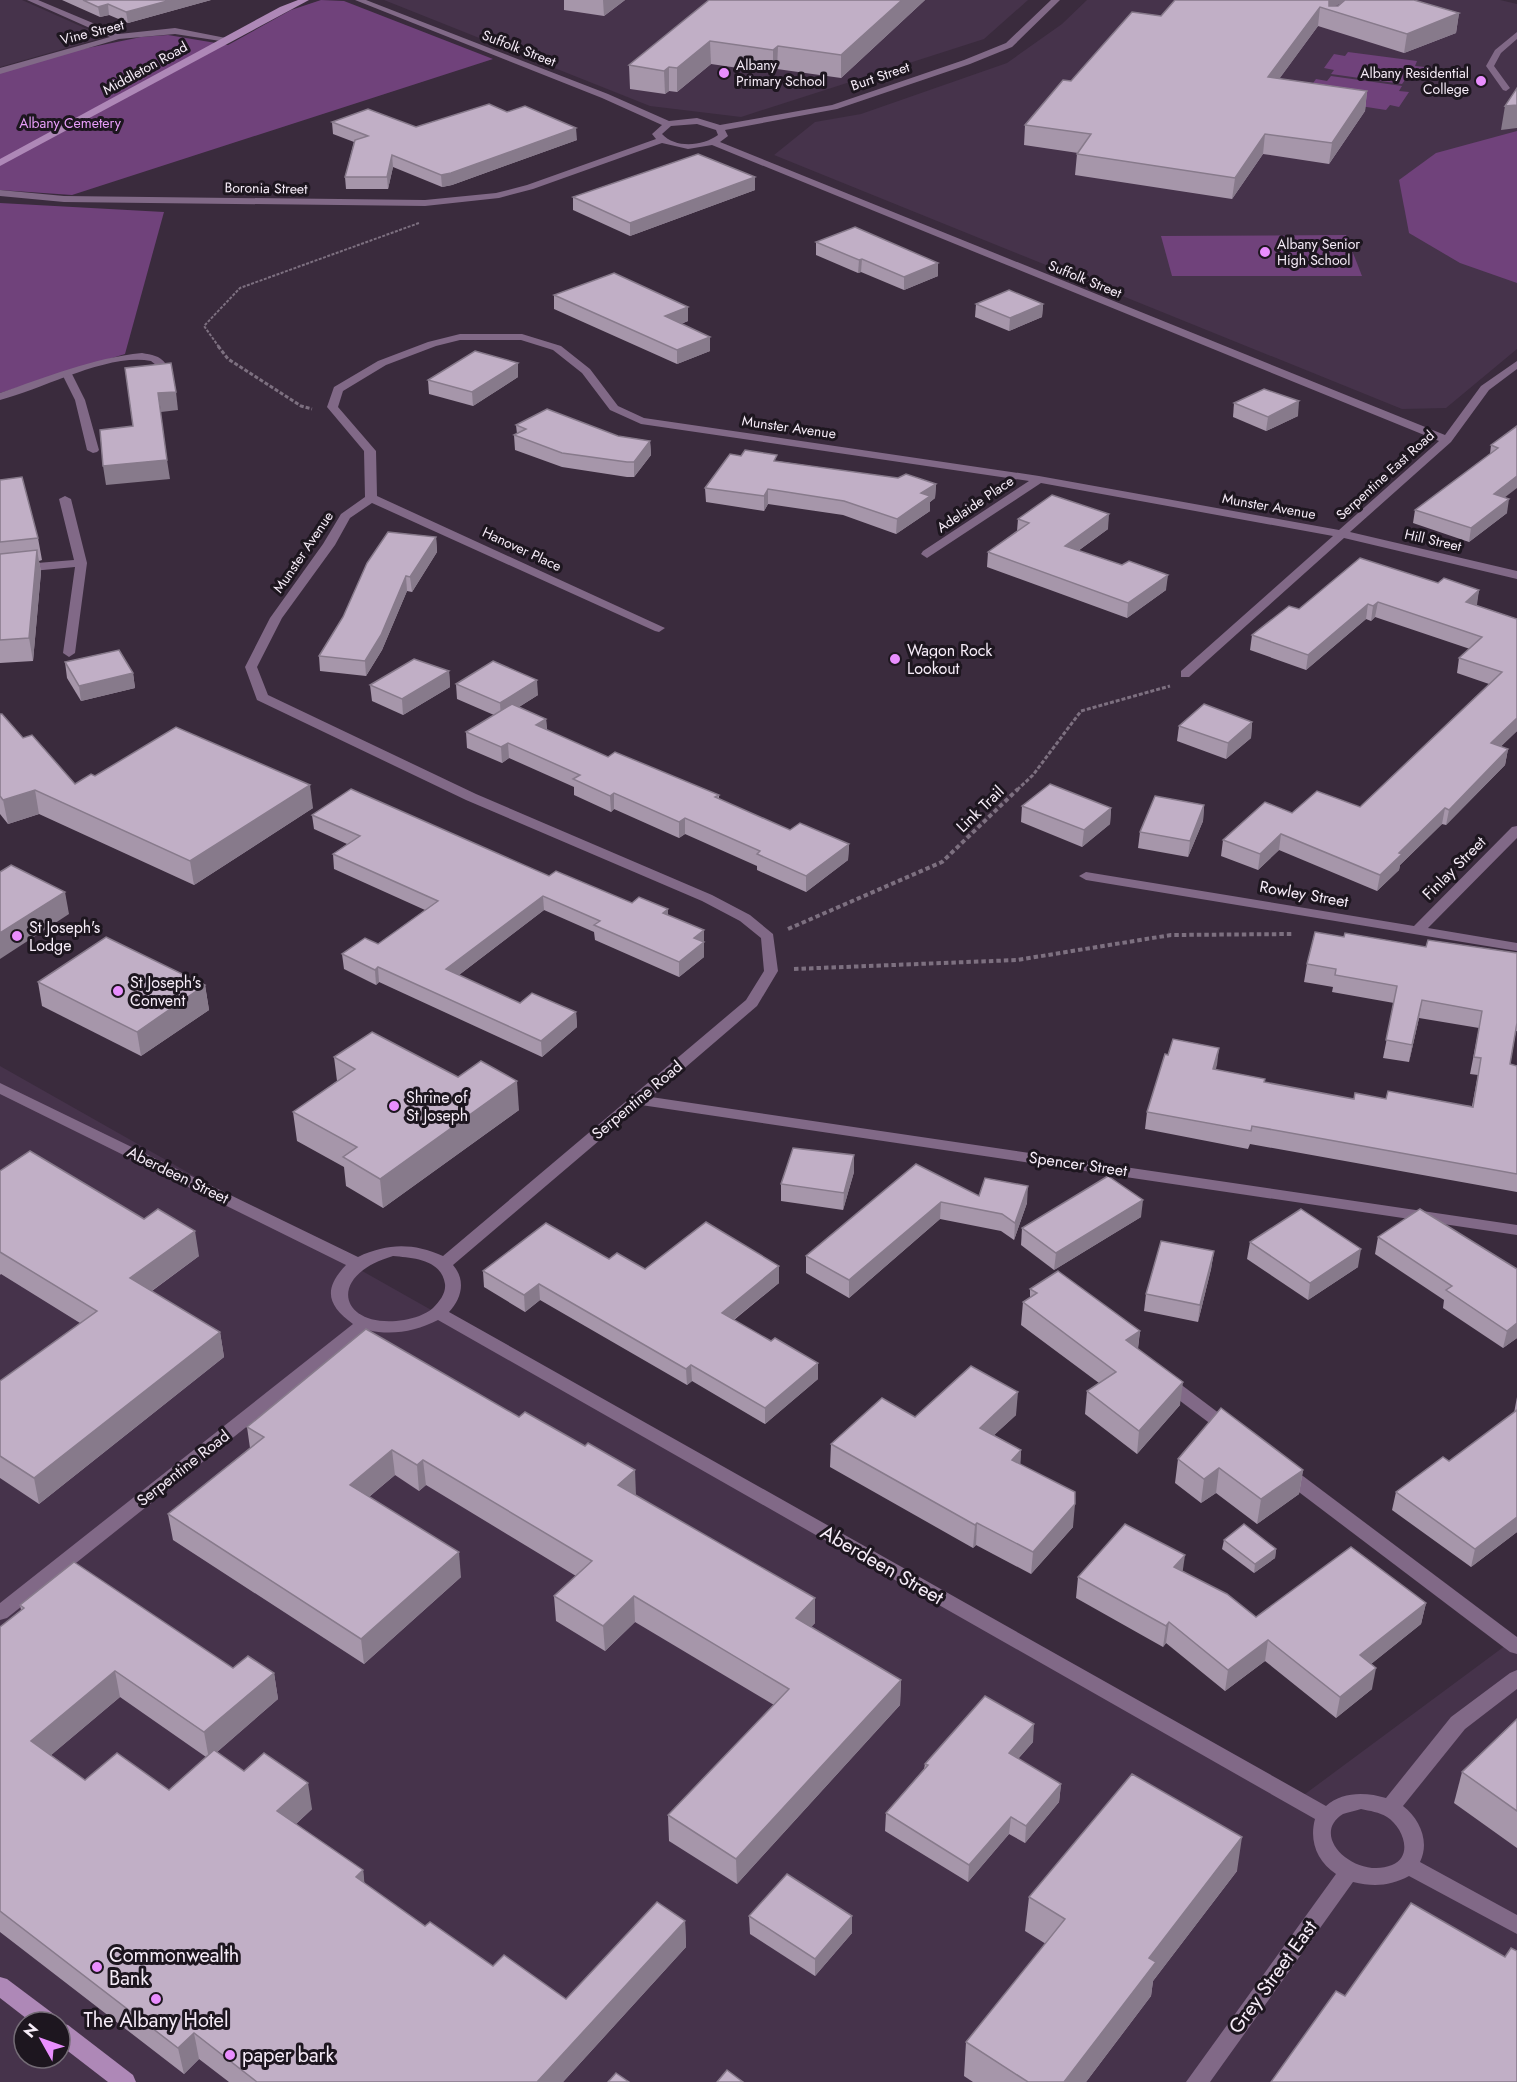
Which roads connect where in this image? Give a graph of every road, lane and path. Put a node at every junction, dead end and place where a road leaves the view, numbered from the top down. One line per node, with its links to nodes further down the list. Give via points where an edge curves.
1 (31, 0): 6 (street)
2 (305, 0): 7 (main road, Middleton Road)
3 (359, 0): 10 (street, Suffolk Street)
4 (1056, 0): 11 (street, Burt Street, via 1010,45 834,107)
5 (1517, 35): 9 (street, via 1498,52 1490,66)
6 (118, 37): 7 (street, Vine Street, via 175,31); 8 (street, Vine Street)
7 (227, 39): 14 (main road, Middleton Road)
8 (0, 70)
9 (1506, 88)
10 (668, 124): 11 (street, via 697,121); 12 (street, via 658,130)
11 (720, 128): 13 (street, via 723,136)
12 (662, 140): 13 (street, via 691,146); 16 (street, Boronia Street, via 530,187)
13 (712, 142): 22 (street, Suffolk Street)
14 (0, 163)
15 (0, 193): 16 (street, Boronia Street, via 64,199 425,203)
16 (458, 200): 21 (path, via 413,226 240,288 204,326 228,359 301,406)
17 (1517, 364): 22 (street, Serpentine East Road, via 1485,388)
18 (67, 374): 19 (street, via 134,356 153,357 161,364); 20 (street); 23 (street, via 80,400)
19 (161, 375)
20 (0, 397)
21 (342, 418): 24 (street, Munster Avenue, via 332,407 338,389 382,363 460,338 522,337 557,348 586,371 614,408 641,421); 25 (street, Munster Avenue, via 370,451)
22 (1448, 440): 27 (street, Serpentine East Road)
23 (93, 450)
24 (1039, 479): 27 (street, Munster Avenue); 28 (street, Adelaide Place)
25 (371, 498): 32 (street, Hanover Place); 39 (street, Munster Avenue, via 345,516 276,618 251,667 262,697 471,797 707,898 746,918)
26 (64, 499): 29 (street)
27 (1342, 534): 31 (street, Hill Street); 34 (street, Serpentine East Road)
28 (927, 554)
29 (81, 563): 30 (street); 33 (street)
30 (0, 570)
31 (1517, 575)
32 (659, 628)
33 (69, 653)
34 (1185, 674): 39 (path, Link Trail, via 1175,684 1080,711 1033,775 942,862)
35 (1517, 830): 38 (street, Finlay Street)
36 (1086, 876): 37 (street, Rowley Street)
37 (1333, 917): 38 (street, Rowley Street); 41 (path, via 1301,934 1171,935 1054,956 970,964)
38 (1417, 931): 40 (street, Rowley Street)
39 (768, 937): 41 (street)
40 (1517, 946)
41 (771, 971): 43 (street, Serpentine Road, via 752,1003)
42 (0, 1088): 45 (street, Aberdeen Street)
43 (638, 1100): 44 (street, Spencer Street); 46 (street, Serpentine Road)
44 (1517, 1230)
45 (357, 1263): 46 (street, via 374,1254 403,1250 430,1254); 48 (street, via 339,1288 340,1302 349,1314)
46 (445, 1263): 47 (street, via 453,1274 454,1287 449,1301)
47 (438, 1313): 48 (street, via 405,1327); 56 (street, Aberdeen Street)
48 (365, 1324): 52 (street, Serpentine Road)
49 (1154, 1372): 50 (street)
50 (1240, 1437)
51 (1269, 1459): 53 (street)
52 (0, 1613)
53 (1517, 1647)
54 (1517, 1678): 55 (street, via 1458,1723)
55 (1390, 1808): 56 (street, via 1354,1802 1335,1808); 57 (street, via 1403,1818 1415,1842)
56 (1326, 1816): 58 (street, via 1321,1840 1336,1864)
57 (1408, 1865): 58 (street, via 1382,1878); 59 (street)
58 (1349, 1872): 64 (street, Grey Street East)
59 (1517, 1925)
60 (0, 1986): 61 (main road)
61 (31, 2010)
62 (72, 2041): 63 (main road)
63 (125, 2082)
64 (1197, 2082)

